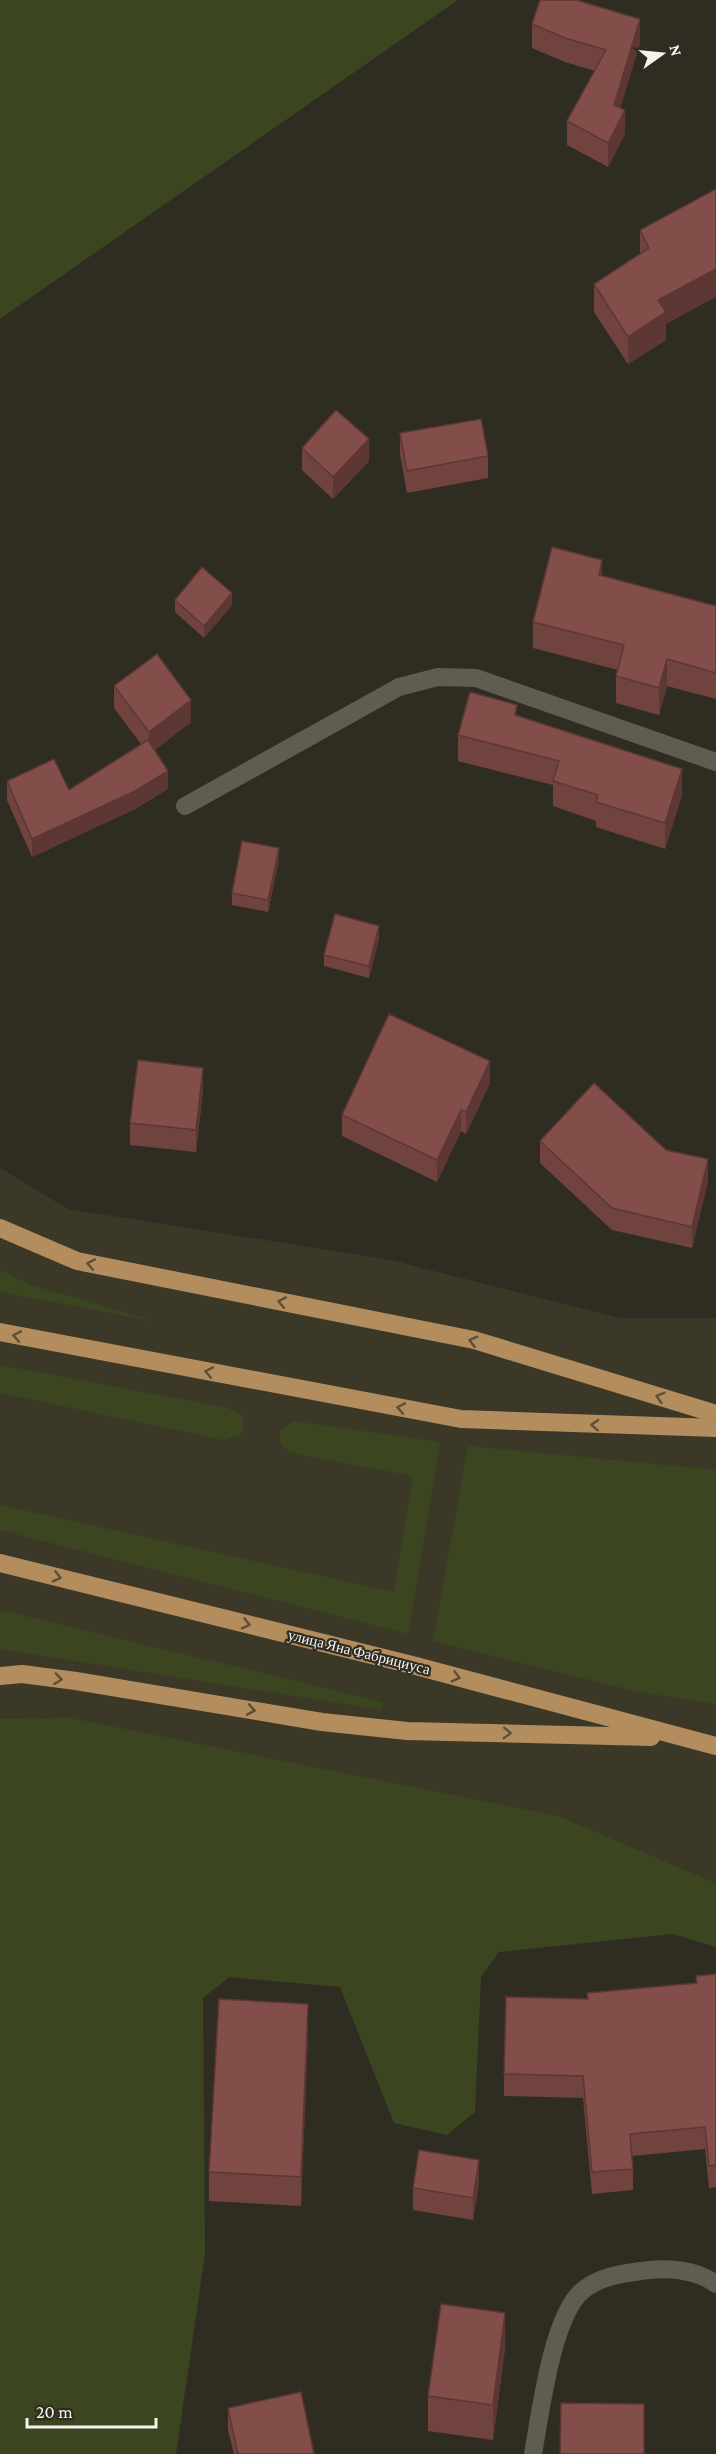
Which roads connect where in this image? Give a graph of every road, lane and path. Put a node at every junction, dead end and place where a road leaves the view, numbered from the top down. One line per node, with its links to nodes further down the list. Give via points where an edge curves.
1 (716, 762): 2 (street, via 476,678 438,677 399,687)
2 (185, 806)
3 (0, 1228): 5 (main road, one-way to 3, via 474,1340 77,1261)
4 (0, 1332): 6 (main road, one-way to 4, via 460,1419)
5 (716, 1414)
6 (716, 1428)
7 (0, 1563): 9 (main road, улица Яна Фабрициуса, one-way to 9, via 416,1666)
8 (0, 1676): 9 (main road, one-way to 9, via 22,1674 76,1681 322,1722 407,1731)
9 (680, 1738): 10 (main road, улица Яна Фабрициуса)
10 (716, 1746)
11 (716, 2284): 12 (street, via 684,2271 653,2269 608,2276 580,2293 556,2335)
12 (533, 2454)

